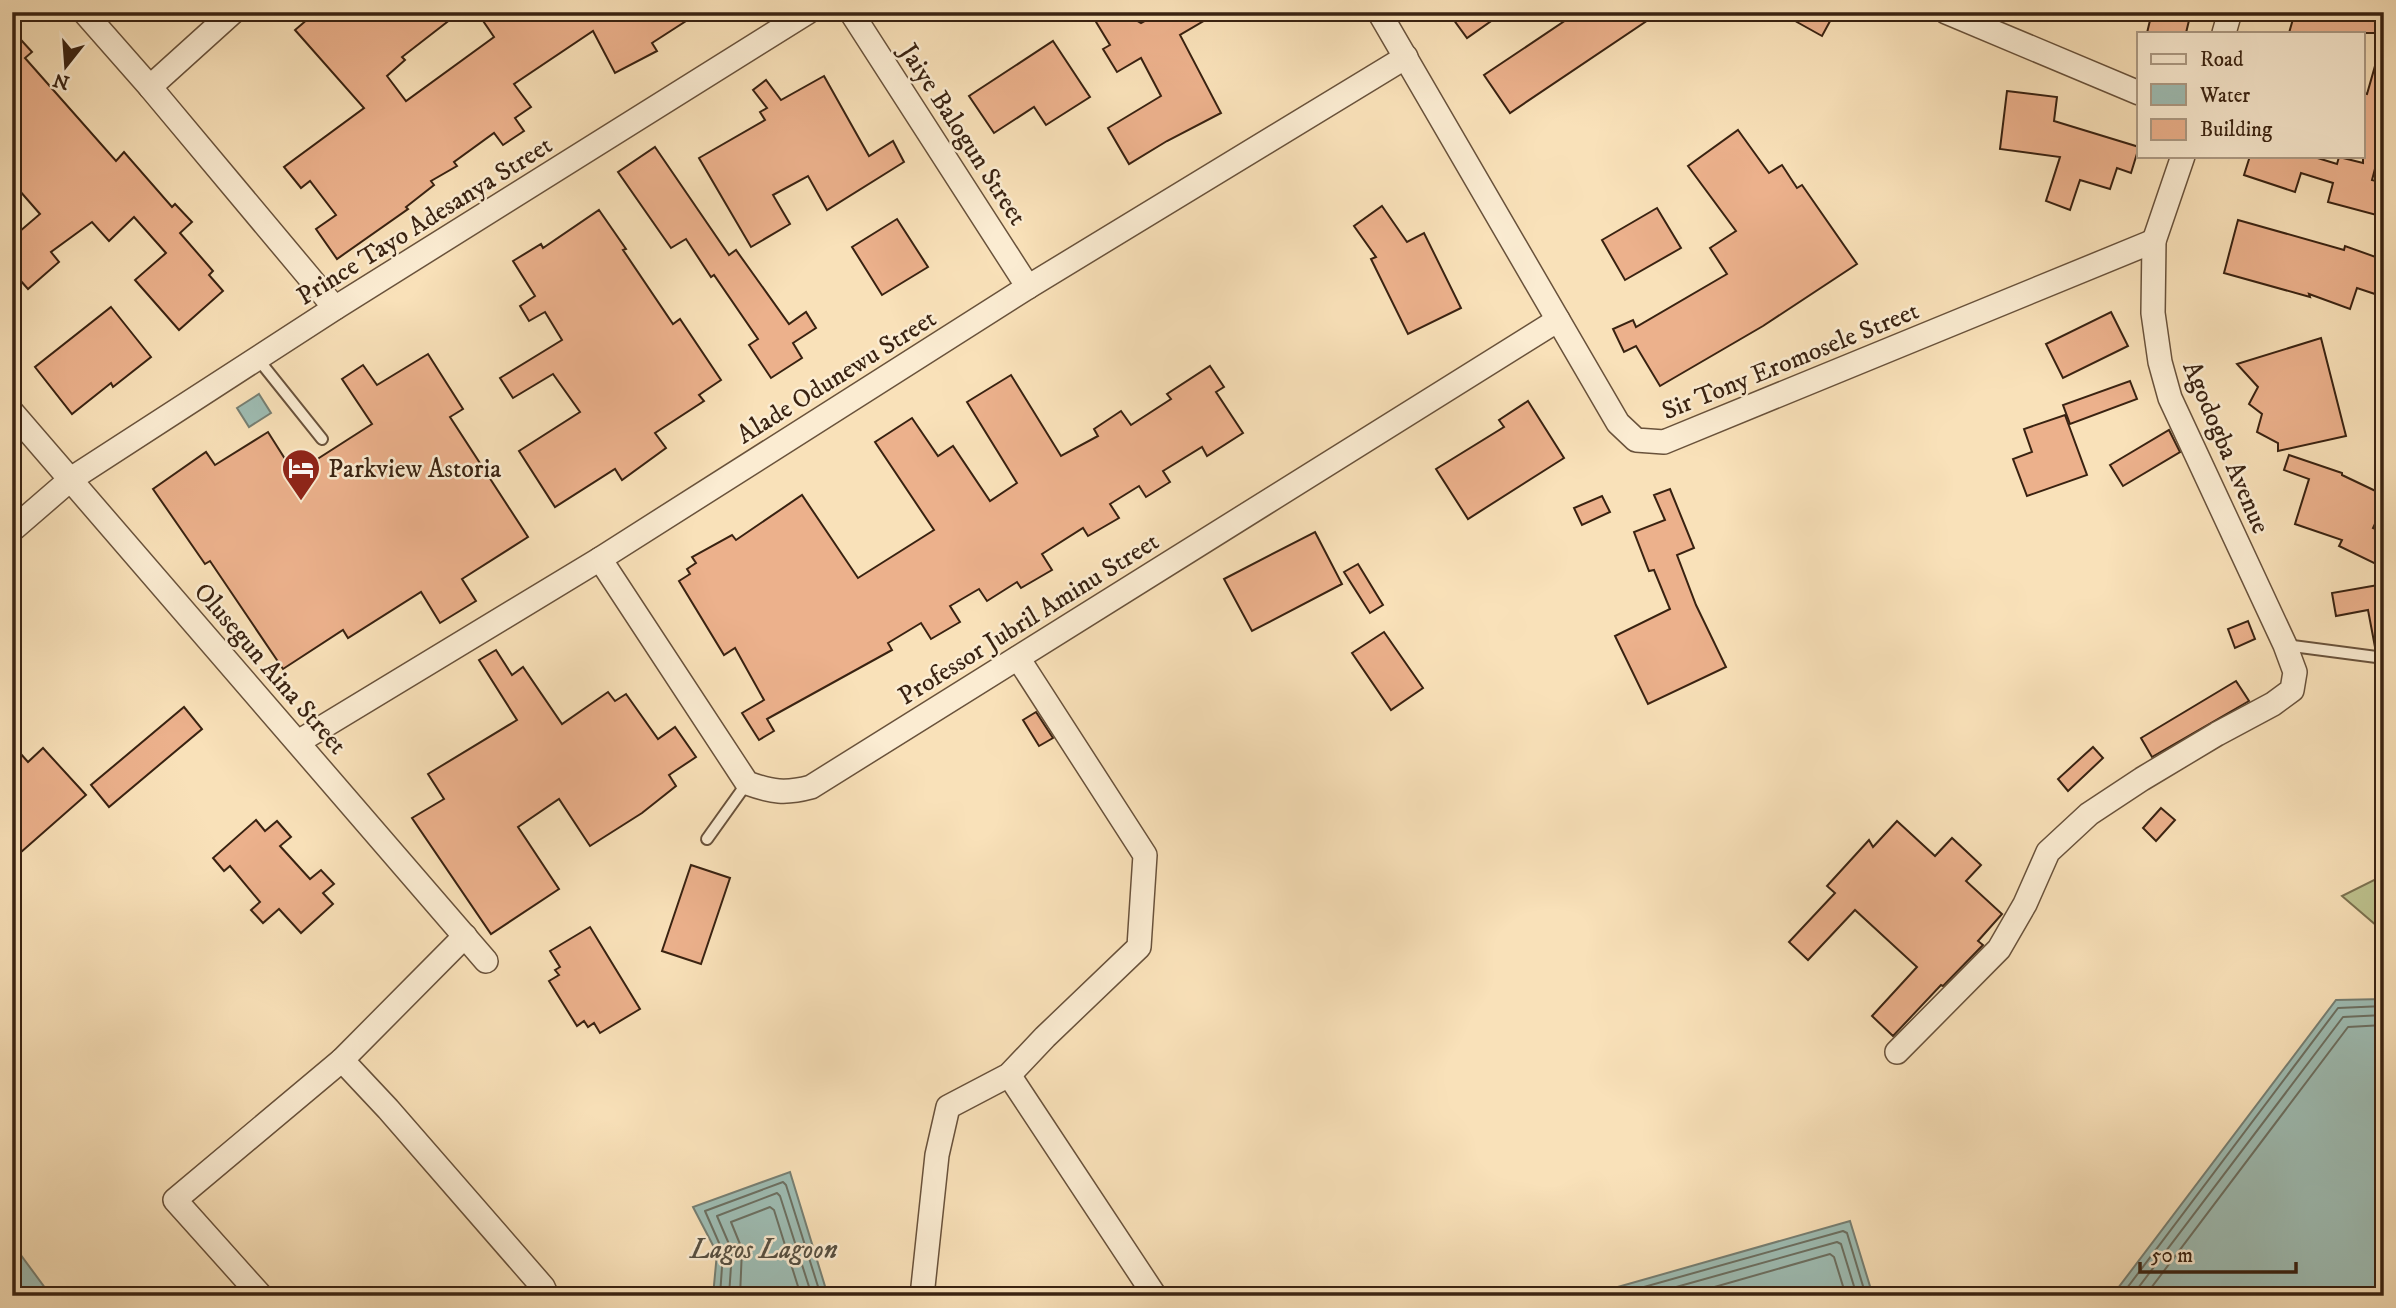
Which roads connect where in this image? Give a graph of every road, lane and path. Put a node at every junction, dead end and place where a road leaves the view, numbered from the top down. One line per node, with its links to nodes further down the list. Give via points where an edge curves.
1 (84, 12): 10 (street)
2 (233, 12): 10 (street)
3 (808, 12): 15 (street, Prince Tayo Adesanya Street)
4 (851, 12): 14 (street, Jaiye Balogun Street)
5 (1379, 12): 9 (street, Sir Tony Eromosele Street)
6 (1946, 12): 11 (street)
7 (2230, 12): 8 (street)
8 (2224, 32)
9 (1406, 57): 14 (street, Alade Odunewu Street); 16 (street, Sir Tony Eromosele Street)
10 (150, 87): 15 (street)
11 (2137, 92)
12 (2182, 158): 13 (street, Agodogba Avenue)
13 (2154, 241): 16 (street, Sir Tony Eromosele Street, via 1664,442 1636,440 1618,423); 23 (street, Agodogba Avenue, via 2153,313 2170,398)
14 (1028, 287): 22 (street, Alade Odunewu Street)
15 (335, 308): 17 (street, Prince Tayo Adesanya Street)
16 (1559, 320): 24 (street, Professor Jubril Aminu Street)
17 (258, 359): 19 (lane); 20 (street, Prince Tayo Adesanya Street)
18 (12, 412): 20 (street, Olusegun Aina Street)
19 (322, 439)
20 (71, 479): 21 (street, Prince Tayo Adesanya Street); 26 (street, Olusegun Aina Street)
21 (12, 530)
22 (600, 559): 26 (street, Alade Odunewu Street); 27 (street)
23 (2285, 645): 25 (lane); 31 (street, Agodogba Avenue, via 2295,671 2292,690 2142,779 2090,814 2048,852 1998,949)
24 (1018, 658): 27 (street, Professor Jubril Aminu Street, via 810,788 769,791); 33 (street, via 1145,855 1139,947)
25 (2384, 658)
26 (298, 742): 29 (street, Olusegun Aina Street)
27 (747, 783): 28 (lane)
28 (707, 839)
29 (465, 936): 30 (street, Olusegun Aina Street); 32 (street)
30 (486, 961)
31 (1897, 1052)
32 (342, 1060): 34 (street, via 175,1200); 35 (street)
33 (1010, 1075): 36 (street, via 948,1107 937,1155); 37 (street)
34 (261, 1296)
35 (547, 1296)
36 (922, 1296)
37 (1155, 1296)

